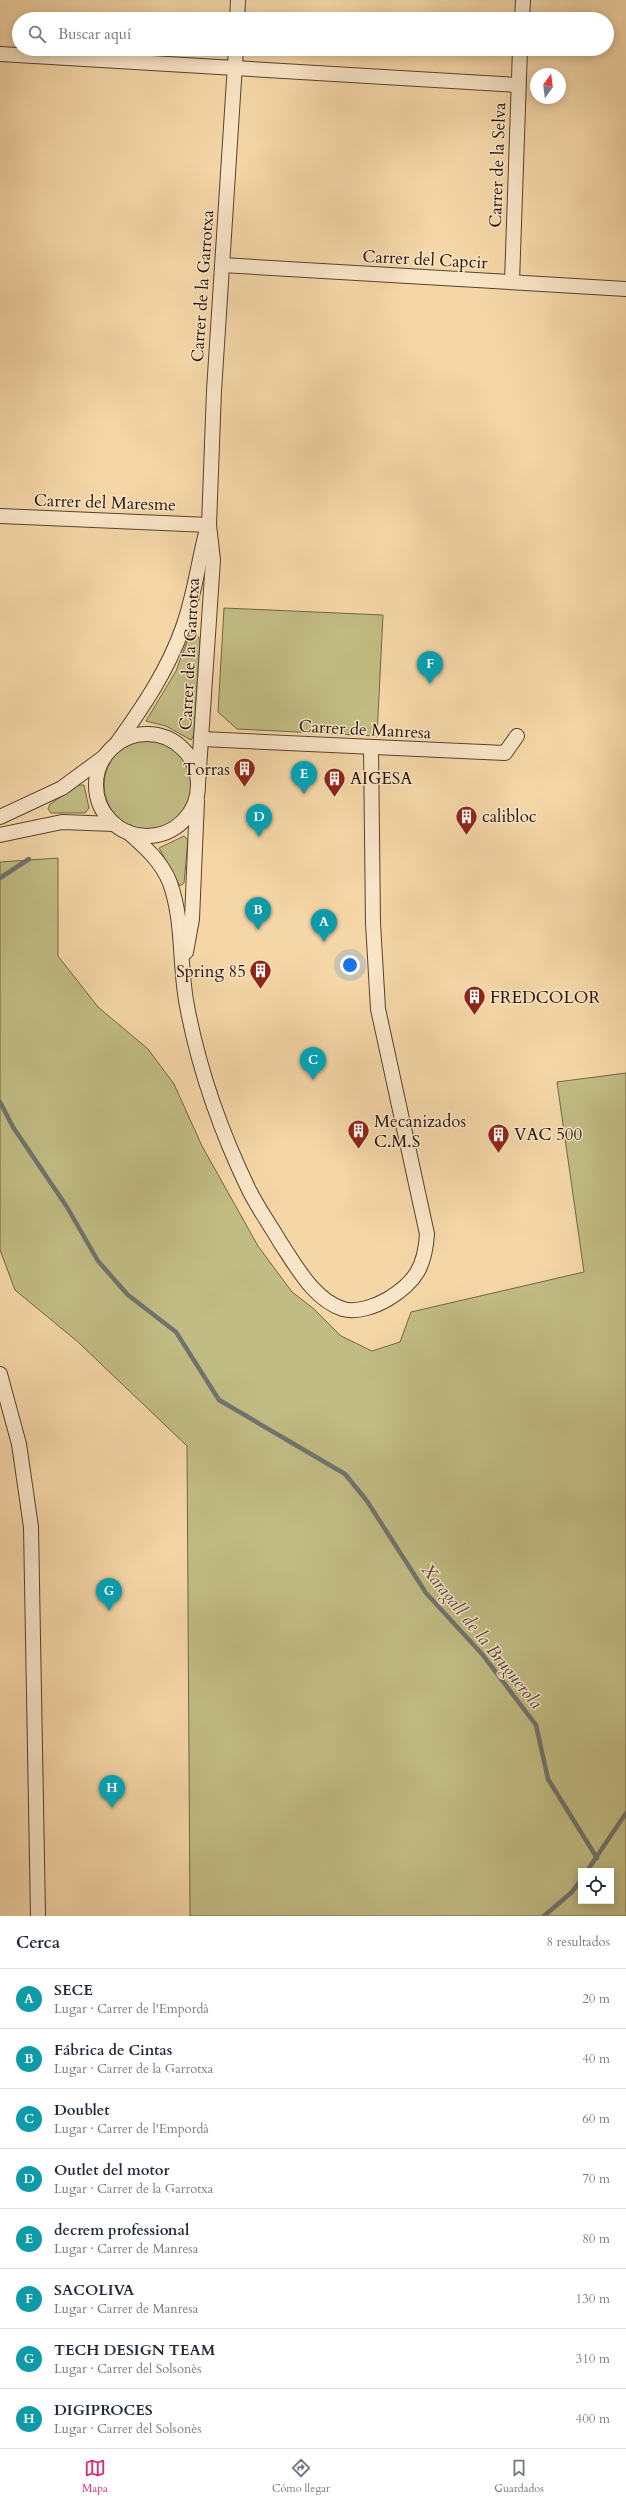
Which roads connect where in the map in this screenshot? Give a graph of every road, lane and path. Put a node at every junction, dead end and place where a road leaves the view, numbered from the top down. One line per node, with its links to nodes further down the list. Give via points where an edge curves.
1 (238, 0): 3 (street)
2 (523, 0): 4 (street)
3 (238, 12)
4 (522, 12)
5 (0, 54): 6 (street)
6 (12, 55)
7 (36, 56): 10 (street)
8 (235, 56): 10 (street, Carrer de la Garrotxa)
9 (520, 56): 11 (street, Carrer de la Selva)
10 (234, 67): 11 (street); 12 (street, Carrer de la Garrotxa)
11 (518, 85): 13 (street, Carrer de la Selva)
12 (222, 265): 13 (street, Carrer del Capcir); 16 (street, Carrer de la Garrotxa)
13 (512, 282): 14 (street, Carrer del Capcir)
14 (626, 289)
15 (0, 516): 16 (street, Carrer del Maresme)
16 (209, 525): 18 (street, Carrer de la Garrotxa, via 213,560); 20 (street, Carrer de la Garrotxa, via 191,602 172,654 150,695)
17 (517, 736): 19 (street, Carrer de Manresa, via 505,753)
18 (202, 739): 19 (street, Carrer de Manresa); 21 (street, Carrer de la Garrotxa)
19 (372, 747): 27 (street, via 373,923 378,1009 427,1234 423,1262 407,1286 386,1300 361,1309 344,1309 324,1299 306,1280 250,1191 219,1122 198,1055 186,1005)
20 (110, 751): 21 (street, via 126,739 140,735 168,739 180,746 190,757 196,770); 23 (street, via 62,788); 24 (street, via 100,766 96,791 106,815)
21 (198, 784): 22 (street)
22 (196, 799): 25 (street, via 186,817 170,831 156,836); 27 (street, via 192,919)
23 (0, 817)
24 (114, 824): 25 (street); 26 (street, via 62,822)
25 (128, 832): 27 (street, via 148,849 169,881 178,919)
26 (0, 835)
27 (182, 972)
28 (0, 1374): 29 (street, via 19,1444 31,1527)
29 (38, 1916)

